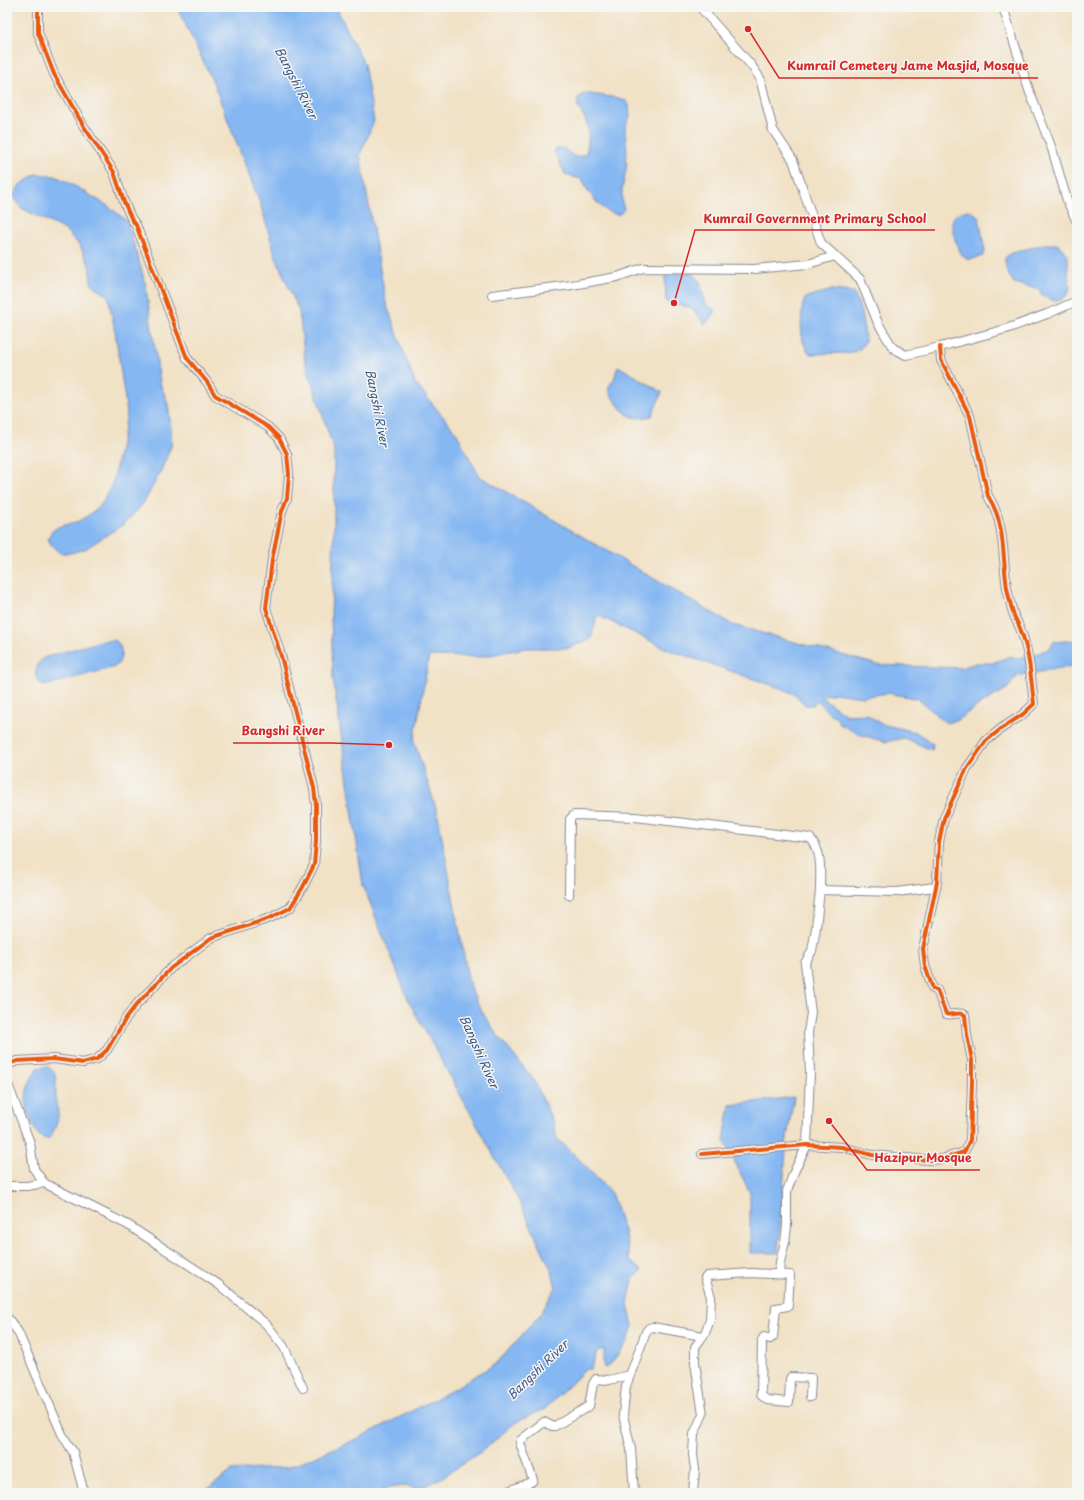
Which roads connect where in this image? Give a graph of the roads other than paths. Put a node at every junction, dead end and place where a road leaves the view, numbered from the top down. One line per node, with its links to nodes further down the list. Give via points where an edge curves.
1 (38, 7): 12 (street, via 38,33 54,74 114,172 187,358 215,395 268,427 279,438 287,454 289,477 272,560 266,608 281,656 314,788 316,841 314,865 290,908 270,918 211,938 171,968 137,1004 107,1050 97,1059 83,1062 54,1059 17,1061)
2 (700, 7): 5 (street, via 760,78 772,130 792,160 821,242)
3 (1003, 7): 4 (street, via 1067,200)
4 (1077, 222)
5 (835, 256): 6 (street, via 808,264 754,269 643,268 617,276); 8 (street, via 860,279 878,323 893,348 906,355)
6 (492, 295)
7 (1077, 300): 8 (street, via 1006,329)
8 (940, 347): 9 (street, via 941,360 970,416 988,496 994,504 1000,526 1007,588 1014,617 1025,645 1034,704 986,741 967,768 944,818)
9 (935, 887): 10 (street, via 897,892); 14 (street, via 923,949 925,966 946,1014 965,1015 972,1060 970,1140 966,1149 957,1155 929,1160 872,1155 842,1147)
10 (820, 890): 11 (street, via 819,854 816,844 810,838 635,817 574,815 570,819); 14 (street, via 812,951 805,963 810,1013)
11 (569, 895)
12 (7, 1065)
13 (7, 1082): 16 (street, via 30,1144 34,1169)
14 (807, 1145): 15 (street); 18 (street, via 787,1191 787,1226)
15 (702, 1154)
16 (44, 1183): 17 (street); 22 (street, via 128,1225 218,1284 266,1324 284,1347)
17 (7, 1186)
18 (779, 1274): 20 (street, via 751,1273 704,1278 711,1297 710,1320); 23 (street, via 790,1275 788,1305 776,1308 773,1337 762,1340 761,1395 767,1400 789,1402 791,1377 811,1378)
19 (7, 1317): 24 (street, via 18,1332 62,1434 73,1452)
20 (703, 1336): 21 (street, via 649,1328); 27 (street, via 695,1347 703,1414 694,1434)
21 (630, 1375): 25 (street, via 609,1380 596,1379 589,1406 555,1426 544,1422 521,1440 532,1481); 26 (street, via 626,1386 623,1415 631,1450)
22 (304, 1388)
23 (810, 1397)
24 (84, 1493)
25 (504, 1493)
26 (634, 1493)
27 (693, 1493)

